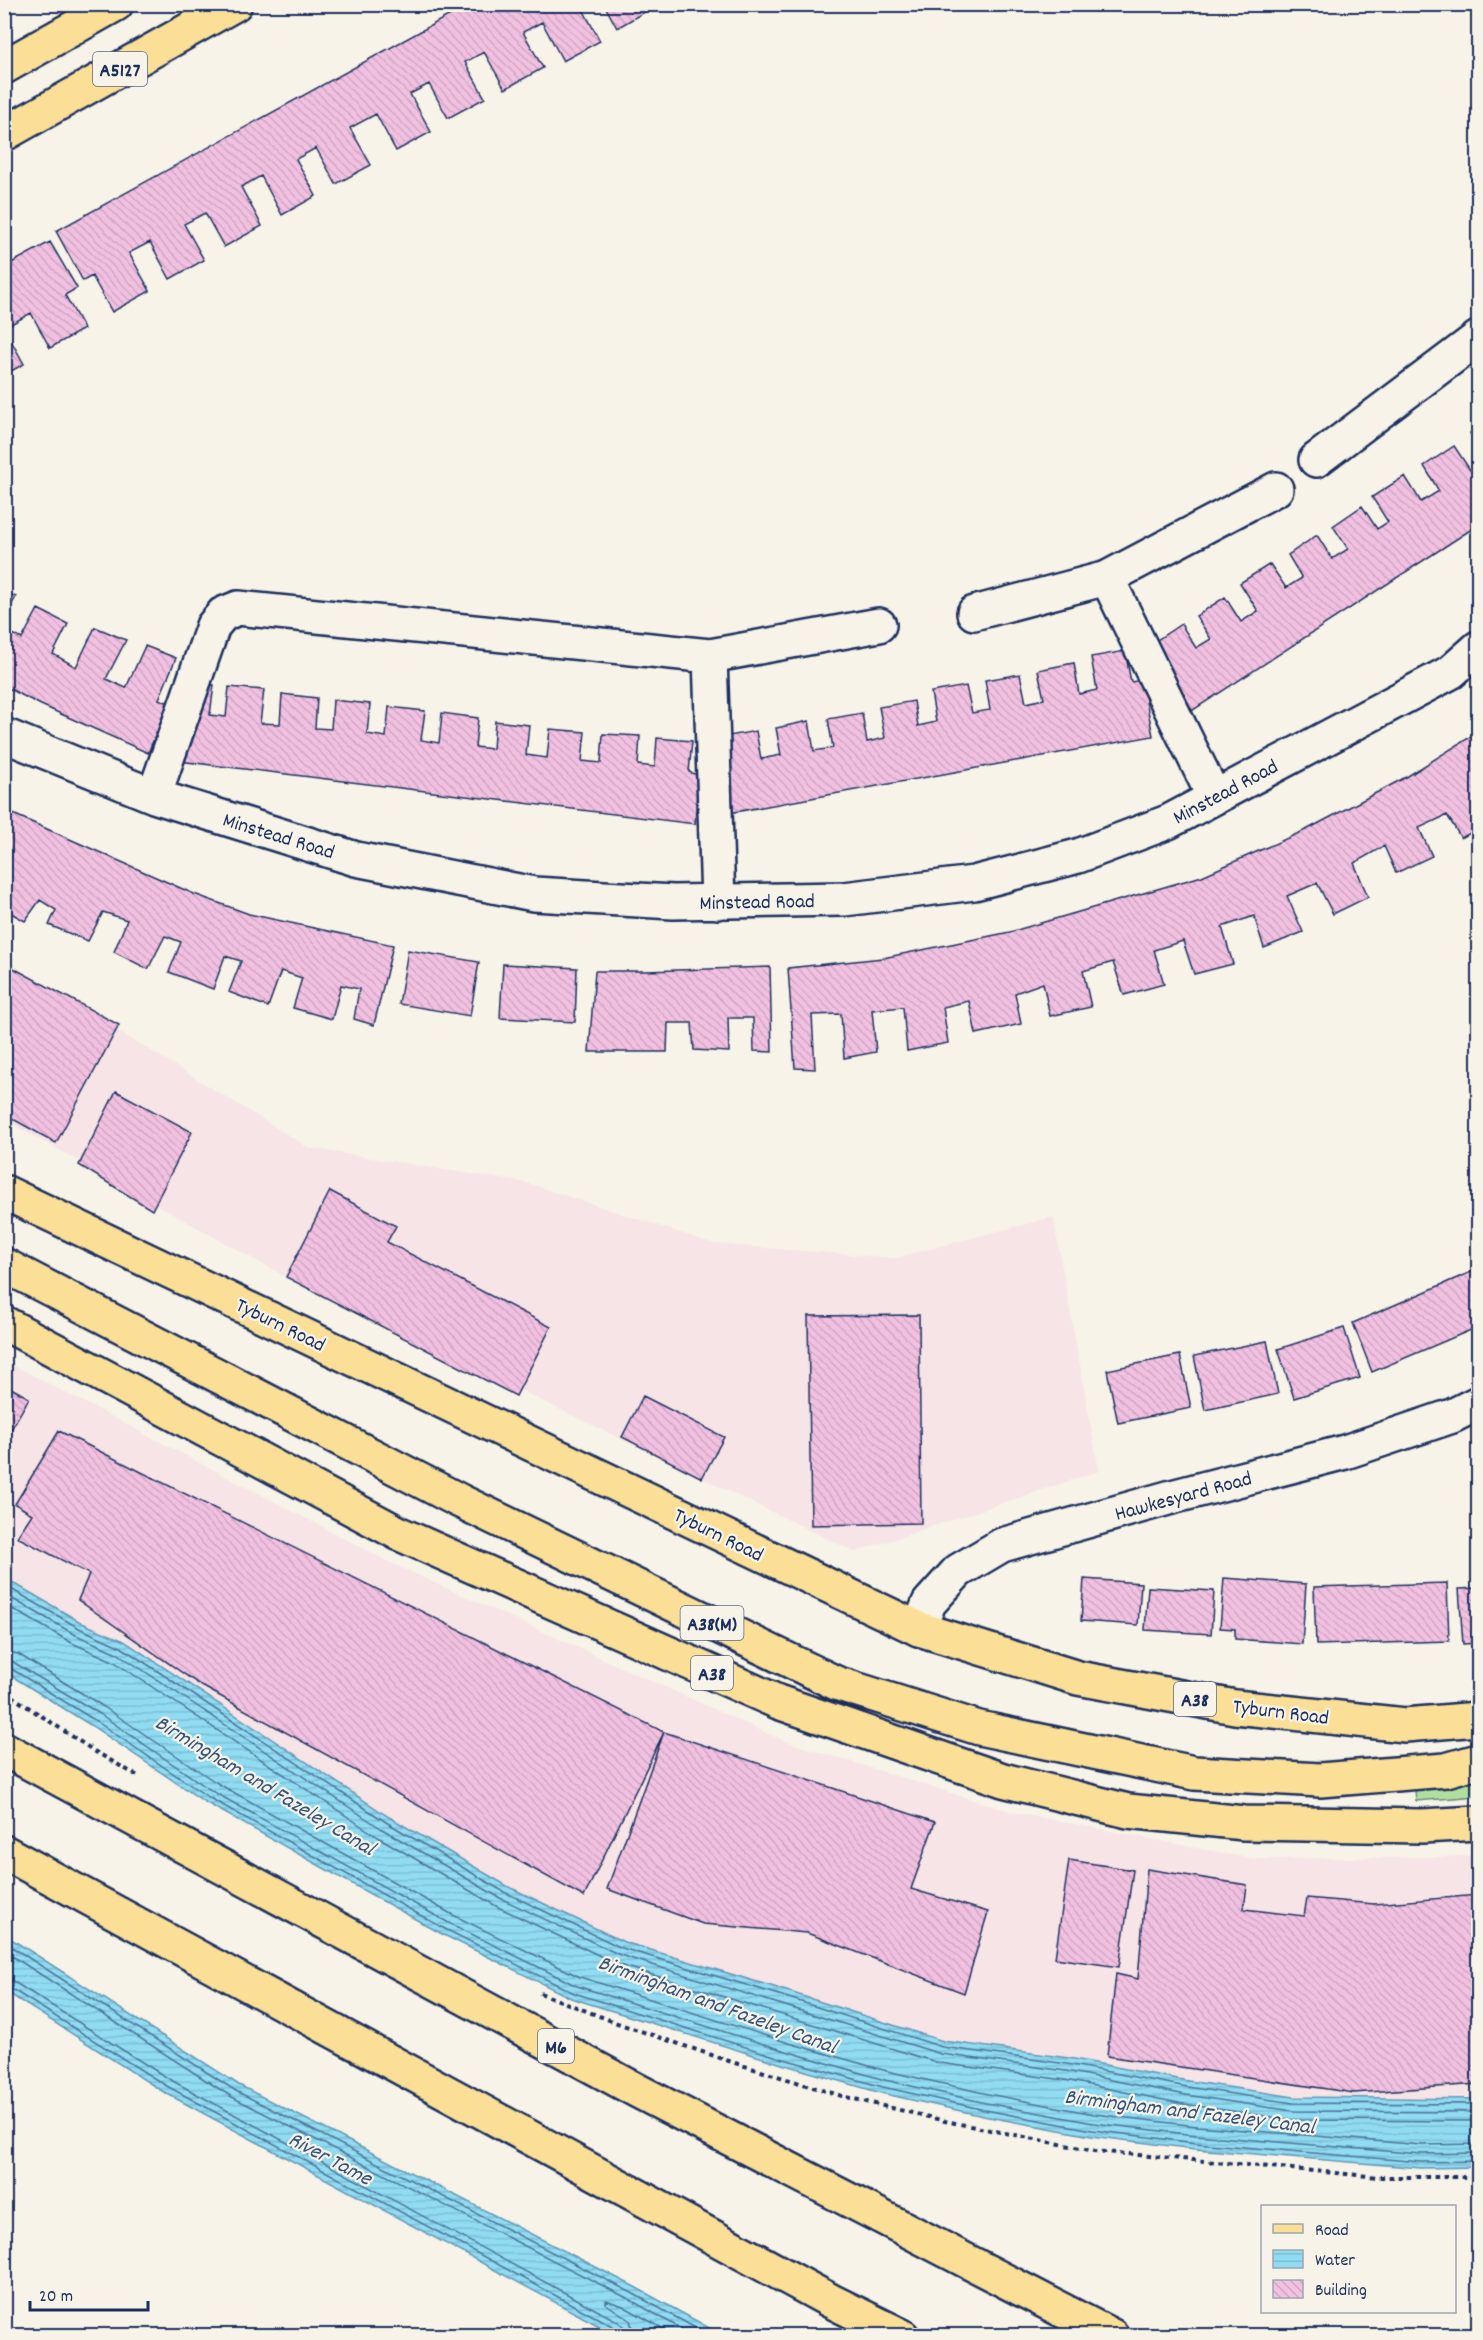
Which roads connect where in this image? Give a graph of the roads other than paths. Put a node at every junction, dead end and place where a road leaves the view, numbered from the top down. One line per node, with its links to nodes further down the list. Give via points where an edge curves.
1 (116, 4): 3 (main road)
2 (235, 4): 4 (main road, A5127)
3 (4, 67)
4 (4, 134)
5 (1479, 338): 6 (street)
6 (1316, 460)
7 (1276, 489): 8 (street)
8 (1107, 578): 9 (street); 15 (street)
9 (975, 613)
10 (879, 625): 12 (street)
11 (1479, 648): 15 (street, Minstead Road, via 1451,672)
12 (710, 656): 14 (street, via 238,608 222,614 213,626); 16 (street)
13 (4, 735): 14 (street, Minstead Road)
14 (154, 796): 16 (street, Minstead Road, via 356,859 534,894)
15 (1214, 797): 16 (street, Minstead Road, via 1168,822 1078,856 974,883 844,899)
16 (718, 902)
17 (4, 1192): 21 (main road, Tyburn Road / A38)
18 (4, 1265): 24 (main road, A38(M), via 460,1501 836,1683 979,1728 1194,1773 1320,1780 1446,1770)
19 (4, 1323): 25 (main road, A38, via 400,1534 778,1702 1004,1780 1128,1811 1244,1822 1422,1826)
20 (1479, 1403): 21 (street, Hawkesyard Road, via 1345,1452 1002,1545 958,1571 929,1603)
21 (919, 1629): 22 (main road, Tyburn Road / A38, via 1078,1678 1235,1707 1405,1725)
22 (1479, 1719)
23 (4, 1749): 28 (main road, M6, via 628,2085)
24 (1479, 1761)
25 (1479, 1823)
26 (4, 1852): 27 (main road, via 821,2296)
27 (902, 2336)
28 (1113, 2336)

